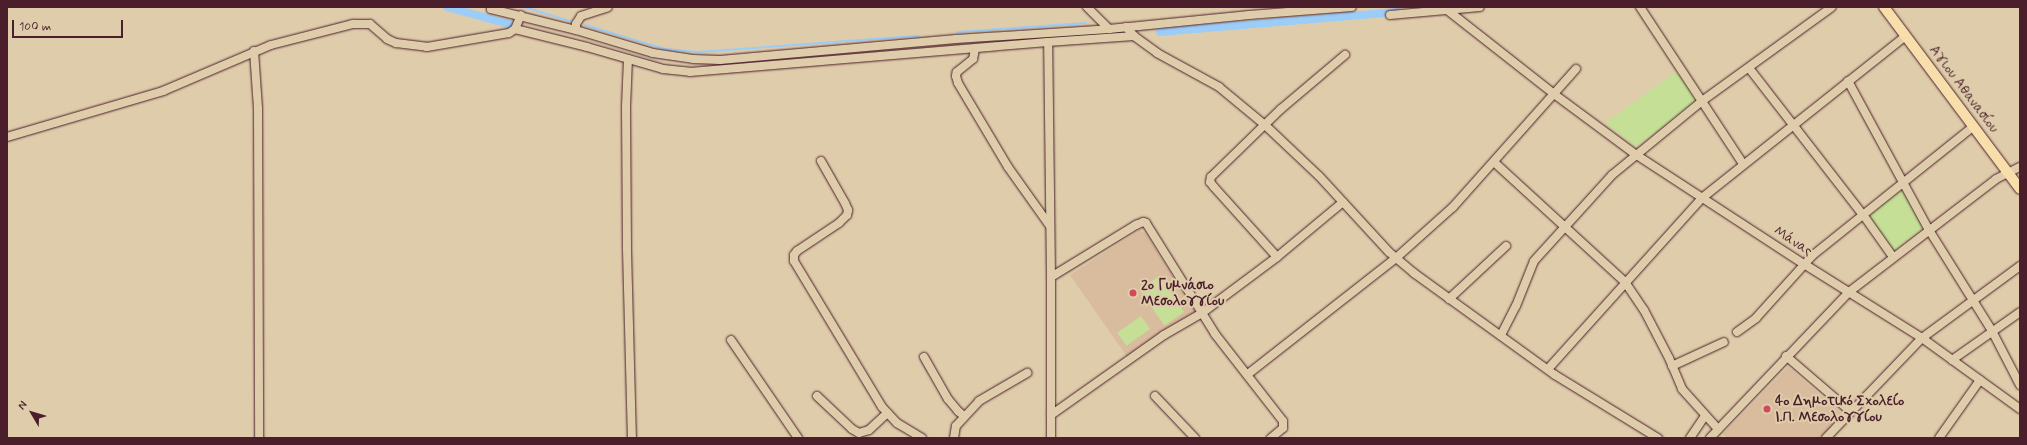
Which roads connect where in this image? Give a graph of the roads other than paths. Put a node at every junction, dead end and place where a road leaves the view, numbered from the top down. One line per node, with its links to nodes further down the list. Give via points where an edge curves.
1 (491, 7): 11 (street)
2 (608, 7): 16 (street, via 581,16 576,24)
3 (1087, 7): 15 (street)
4 (1352, 7): 10 (street)
5 (1480, 7): 9 (street)
6 (1640, 7): 28 (street)
7 (1832, 7): 24 (street)
8 (1884, 7): 18 (main road, Αγιου Αθανασίου)
9 (1446, 9): 12 (street); 27 (street, Μάνας)
10 (1248, 11): 13 (street)
11 (521, 15): 14 (street); 16 (street)
12 (1390, 15)
13 (1126, 27): 15 (street); 17 (street)
14 (515, 29): 21 (street, via 507,34 427,47 396,43 387,39 370,24 362,23 288,40); 23 (street)
15 (1109, 29): 16 (street, via 707,60 667,56)
16 (576, 30)
17 (1134, 36): 19 (street); 30 (street, via 1165,59 1219,87)
18 (1906, 36): 26 (street); 31 (main road, Αγιου Αθανασίου)
19 (1048, 42): 20 (street); 44 (street)
20 (975, 49): 23 (street, via 702,72 672,70); 44 (street, via 973,59 957,72 958,83 1008,167)
21 (254, 51): 32 (street, via 163,91); 84 (street, via 258,108)
22 (1345, 55): 30 (street)
23 (628, 59): 85 (street, via 627,250)
24 (1748, 68): 28 (street); 29 (street)
25 (1576, 69): 27 (street)
26 (1848, 81): 29 (street); 39 (street)
27 (1554, 94): 33 (street, Μάνας); 35 (street)
28 (1702, 101): 33 (street); 36 (street)
29 (1794, 124): 36 (street); 43 (street)
30 (1265, 125): 42 (street, via 1303,160); 48 (street, via 1216,171 1210,180)
31 (1974, 126): 38 (main road, Αγιου Αθανασίου); 39 (street)
32 (7, 137)
33 (1635, 154): 41 (street, Μάνας); 45 (street)
34 (821, 161): 79 (street, via 845,203 847,215 797,251 794,254 794,261)
35 (1494, 162): 45 (street); 50 (street, via 1461,199)
36 (1743, 164): 41 (street)
37 (2020, 167): 38 (street)
38 (2007, 173): 40 (main road, Αγιου Αθανασίου); 46 (street)
39 (1903, 184): 43 (street); 46 (street)
40 (2020, 189)
41 (1702, 198): 51 (street, Μάνας); 54 (street)
42 (1342, 202): 48 (street); 50 (street)
43 (1864, 216): 49 (street); 51 (street)
44 (1050, 226): 53 (street)
45 (1564, 228): 54 (street); 62 (street, via 1534,261)
46 (1929, 230): 49 (street); 57 (street)
47 (1506, 246): 56 (street)
48 (1277, 257): 59 (street)
49 (1893, 257): 55 (street)
50 (1396, 258): 56 (street); 72 (street)
51 (1804, 264): 55 (street, Μάνας); 61 (street, via 1756,318)
52 (2020, 266): 57 (street)
53 (1051, 276): 59 (street, via 1143,222 1150,227); 80 (street)
54 (1625, 282): 69 (street, via 1644,310); 70 (street)
55 (1849, 292): 63 (street, Μάνας); 66 (street)
56 (1449, 299): 62 (street)
57 (1971, 300): 60 (street); 63 (street)
58 (2020, 312): 60 (street)
59 (1202, 313): 72 (street, via 1215,334); 80 (street, via 1164,335)
60 (1992, 331): 68 (street); 74 (street)
61 (1737, 332)
62 (1501, 335): 70 (street)
63 (1922, 338): 68 (street, Μάνας); 78 (street)
64 (731, 340): 86 (street)
65 (1724, 342): 69 (street)
66 (1786, 356): 78 (street); 83 (street)
67 (924, 357): 81 (street, via 948,399)
68 (1952, 360): 73 (street, Μάνας)
69 (1672, 366): 82 (street, via 1684,393)
70 (1548, 369): 92 (street)
71 (1027, 373): 81 (street, via 985,396)
72 (1248, 374): 91 (street, via 1284,423)
73 (1980, 380): 77 (street, Μάνας); 96 (street)
74 (2020, 385)
75 (817, 396): 79 (street, via 859,433 869,430)
76 (1155, 396): 90 (street)
77 (2019, 405)
78 (1850, 411): 95 (street)
79 (887, 413): 87 (street, via 903,427)
80 (1051, 415): 89 (street)
81 (964, 416): 88 (street, via 954,429)
82 (1705, 416): 83 (street); 93 (street)
83 (1718, 429): 94 (street)
84 (259, 438)
85 (632, 438)
86 (798, 438)
87 (922, 438)
88 (953, 438)
89 (1051, 438)
90 (1195, 438)
91 (1271, 438)
92 (1658, 438)
93 (1690, 438)
94 (1710, 438)
95 (1826, 438)
96 (1940, 438)

